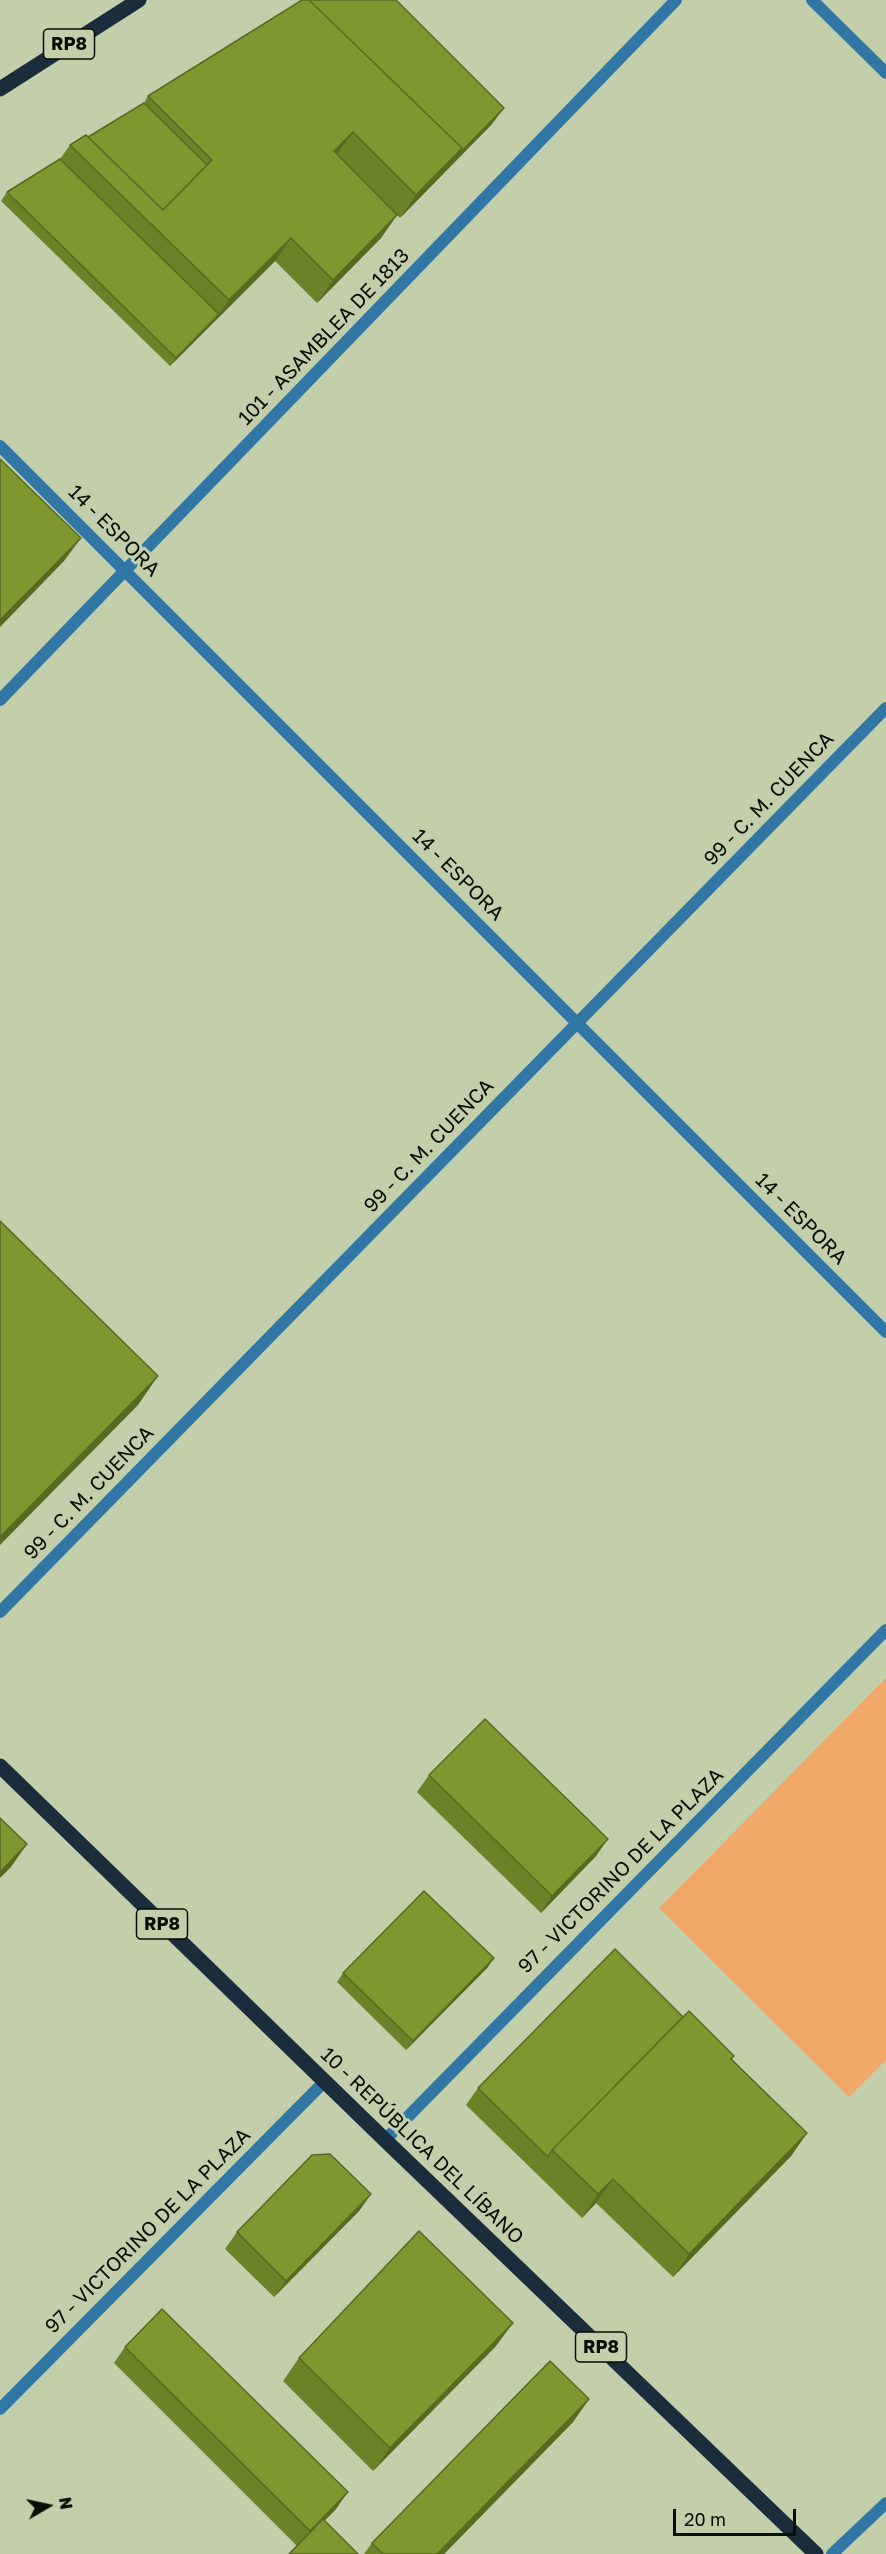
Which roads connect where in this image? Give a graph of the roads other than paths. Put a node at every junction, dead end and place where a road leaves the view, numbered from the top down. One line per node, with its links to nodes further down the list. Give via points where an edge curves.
1 (139, 0): 5 (main road, RP8)
2 (676, 0): 7 (street, 101 - ASAMBLEA DE 1813)
3 (812, 0): 4 (street)
4 (886, 73)
5 (0, 89)
6 (0, 446): 7 (street, 14 - ESPORA)
7 (126, 570): 8 (street, 101 - ASAMBLEA DE 1813); 10 (street, 14 - ESPORA)
8 (0, 700)
9 (886, 708): 10 (street, 99 - C. M. CUENCA)
10 (578, 1023): 11 (street, 14 - ESPORA); 12 (street, 99 - C. M. CUENCA)
11 (886, 1332)
12 (0, 1612)
13 (886, 1630): 16 (street, 97 - VICTORINO DE LA PLAZA)
14 (0, 1766): 15 (main road, 10 - REPÚBLICA DEL LÍBANO / RP8)
15 (325, 2081): 16 (main road, 10 - REPÚBLICA DEL LÍBANO / RP8); 17 (street, 97 - VICTORINO DE LA PLAZA)
16 (385, 2140): 19 (main road, 10 - REPÚBLICA DEL LÍBANO / RP8)
17 (0, 2409)
18 (886, 2502): 20 (street)
19 (816, 2554)
20 (832, 2554)

